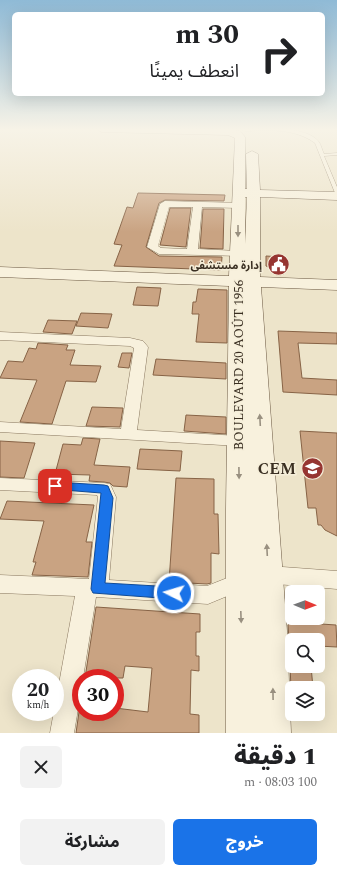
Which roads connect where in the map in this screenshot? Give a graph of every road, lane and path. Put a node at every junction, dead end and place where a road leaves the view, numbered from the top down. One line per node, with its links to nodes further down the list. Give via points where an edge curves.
1 (242, 163): 4 (street, BOULEVARD 20 AOÛT 1956)
2 (325, 163): 3 (lane)
3 (337, 195): 4 (street)
4 (244, 197): 5 (street); 7 (street, BOULEVARD 20 AOÛT 1956, one-way to 7); 10 (street)
5 (198, 204): 6 (street); 6 (street, via 164,205 152,248 159,251)
6 (192, 252): 7 (street)
7 (238, 254): 10 (street, BOULEVARD 20 AOÛT 1956)
8 (0, 266): 10 (street)
9 (0, 272): 10 (street)
10 (245, 278): 11 (street); 12 (street); 16 (street, BOULEVARD 20 AOÛT 1956); 18 (street, BOULEVARD 20 AOÛT 1956, one-way to 10)
11 (337, 279)
12 (337, 285)
13 (0, 336): 15 (street, via 138,344 141,347)
14 (0, 427): 15 (street)
15 (128, 434): 16 (street)
16 (239, 441): 20 (street, BOULEVARD 20 AOÛT 1956, one-way to 20)
17 (0, 484): 22 (street, via 104,489 107,498)
18 (268, 574): 19 (street); 20 (street); 25 (street, BOULEVARD 20 AOÛT 1956, one-way to 18)
19 (337, 580)
20 (240, 582): 22 (street, via 208,595); 24 (street, BOULEVARD 20 AOÛT 1956, one-way to 24)
21 (0, 584): 22 (street)
22 (92, 589): 23 (street)
23 (62, 733)
24 (244, 733)
25 (274, 733)

